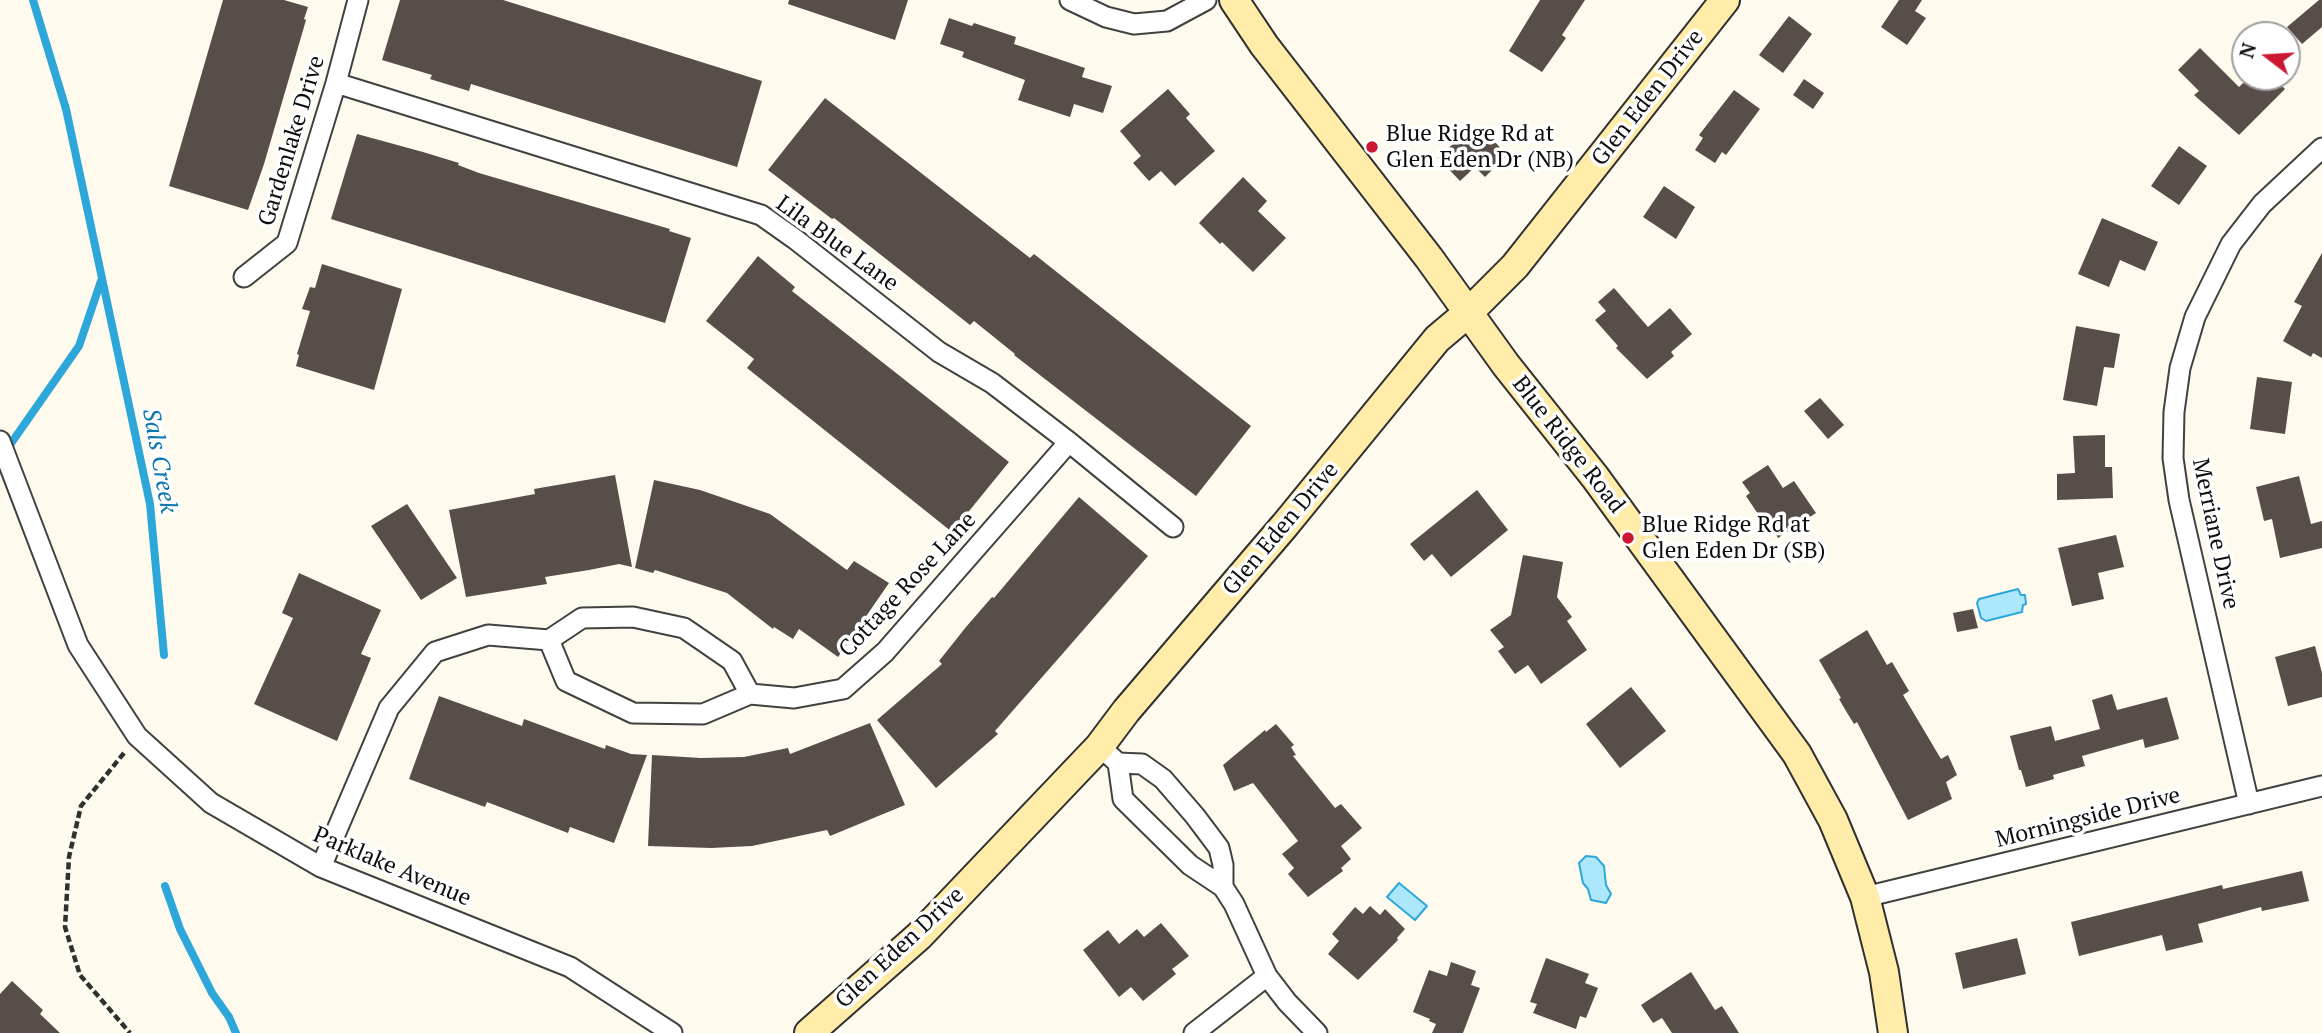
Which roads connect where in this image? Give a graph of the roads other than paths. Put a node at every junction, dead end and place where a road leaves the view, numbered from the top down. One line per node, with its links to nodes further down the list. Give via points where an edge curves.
1 (358, 0): 6 (street, Gardenlake Drive)
2 (1070, 0): 3 (street, via 1134,24 1167,21)
3 (1206, 0)
4 (1234, 0): 9 (main road, Blue Ridge Road)
5 (1725, 0): 9 (main road, Glen Eden Drive, via 1515,266)
6 (336, 83): 8 (street, Gardenlake Drive, via 287,243); 11 (street, Lila Blue Lane, via 761,215 939,352 992,383)
7 (2322, 148): 17 (street, Merriane Drive, via 2262,204 2231,244 2195,317 2180,368 2174,412 2173,458 2179,500)
8 (244, 277)
9 (1469, 312): 15 (main road, Glen Eden Drive, via 1437,339 1126,711); 20 (main road, Blue Ridge Road, via 1797,754 1833,820)
10 (0, 441): 18 (street, Parklake Avenue, via 78,645 137,736 211,803)
11 (1069, 442): 12 (street, Lila Blue Lane); 14 (street, Cottage Rose Lane, via 885,652 842,689 794,698)
12 (1173, 527)
13 (549, 640): 14 (street, via 582,618 633,617 684,628 732,661); 14 (street, Cottage Rose Lane, via 566,681 633,713 703,714); 18 (street, via 488,635 435,652 389,708)
14 (750, 694)
15 (1109, 755): 19 (street, via 1123,799 1190,865); 19 (street, via 1142,764 1163,779 1195,816 1219,848); 24 (main road, Glen Eden Drive, via 919,936)
16 (2322, 786): 17 (street, Morningside Drive)
17 (2249, 804): 20 (street, Morningside Drive)
18 (321, 867): 23 (street, Parklake Avenue, via 570,967)
19 (1223, 887): 21 (street)
20 (1865, 897): 26 (main road, Blue Ridge Road)
21 (1267, 976): 22 (street); 25 (street)
22 (1311, 1031)
23 (672, 1033)
24 (809, 1033)
25 (1194, 1033)
26 (1893, 1033)

